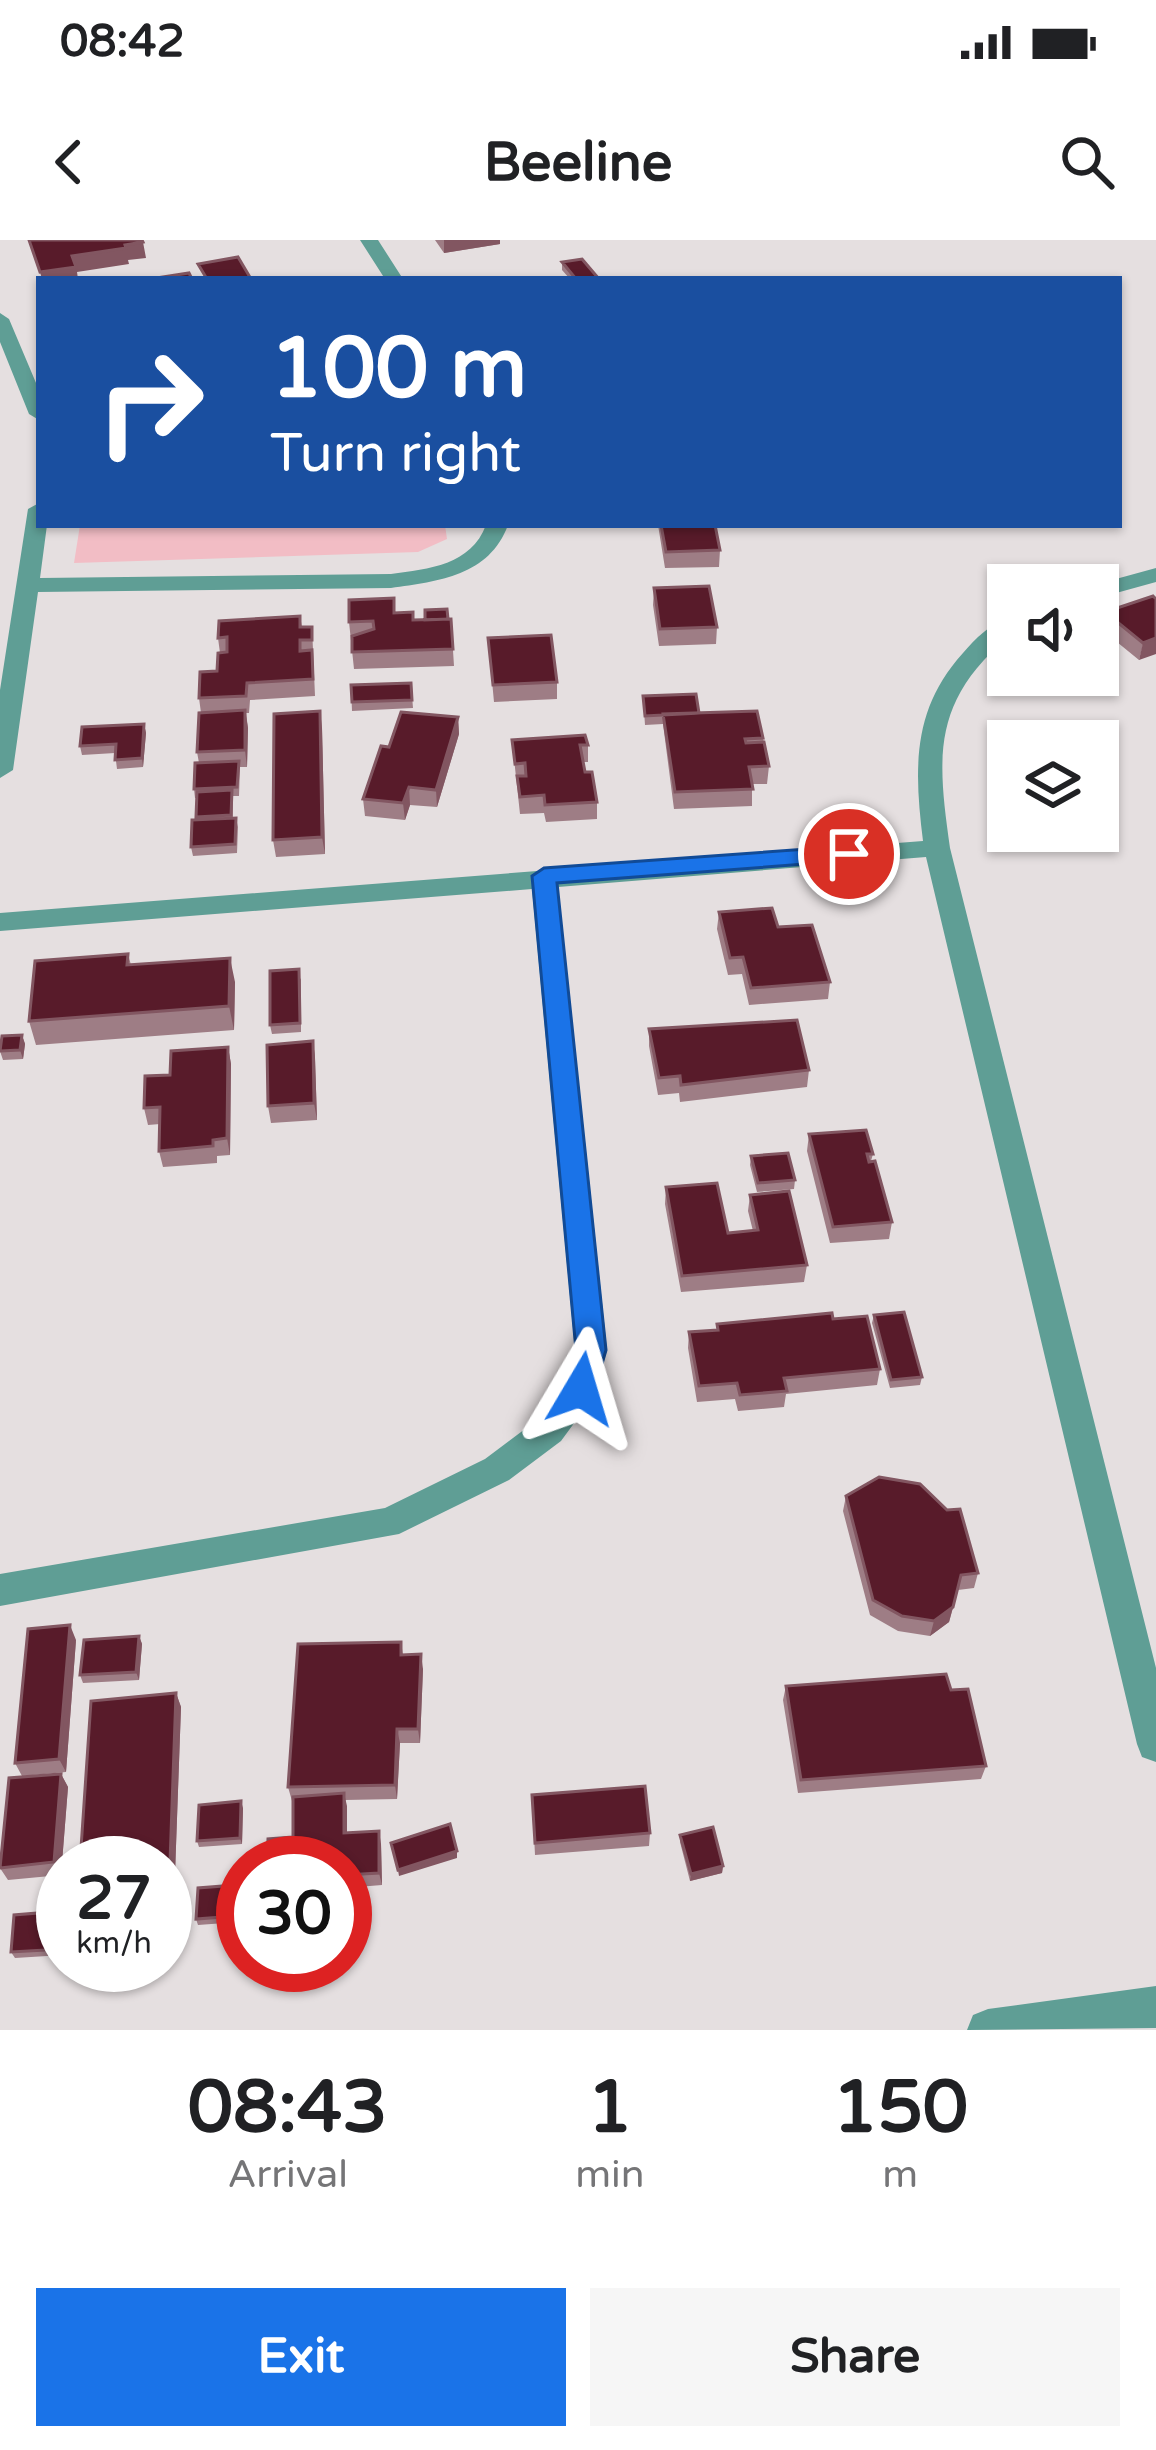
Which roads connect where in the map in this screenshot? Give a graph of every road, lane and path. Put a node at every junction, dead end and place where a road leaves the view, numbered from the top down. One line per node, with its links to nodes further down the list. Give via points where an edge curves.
1 (369, 240): 2 (street)
2 (392, 276)
3 (0, 319): 4 (street)
4 (36, 407)
5 (37, 528): 8 (street)
6 (496, 528): 8 (street, via 472,560 391,581)
7 (1156, 575): 9 (street)
8 (31, 585): 11 (street)
9 (1119, 585)
10 (987, 641): 12 (street, via 943,689 926,768)
11 (0, 770)
12 (937, 848): 13 (street); 16 (street)
13 (544, 876): 14 (street); 15 (street, via 591,1350 581,1389 543,1437 447,1498 387,1523)
14 (0, 922)
15 (0, 1590)
16 (1156, 1744)
17 (1156, 2007): 18 (street)
18 (988, 2030)

